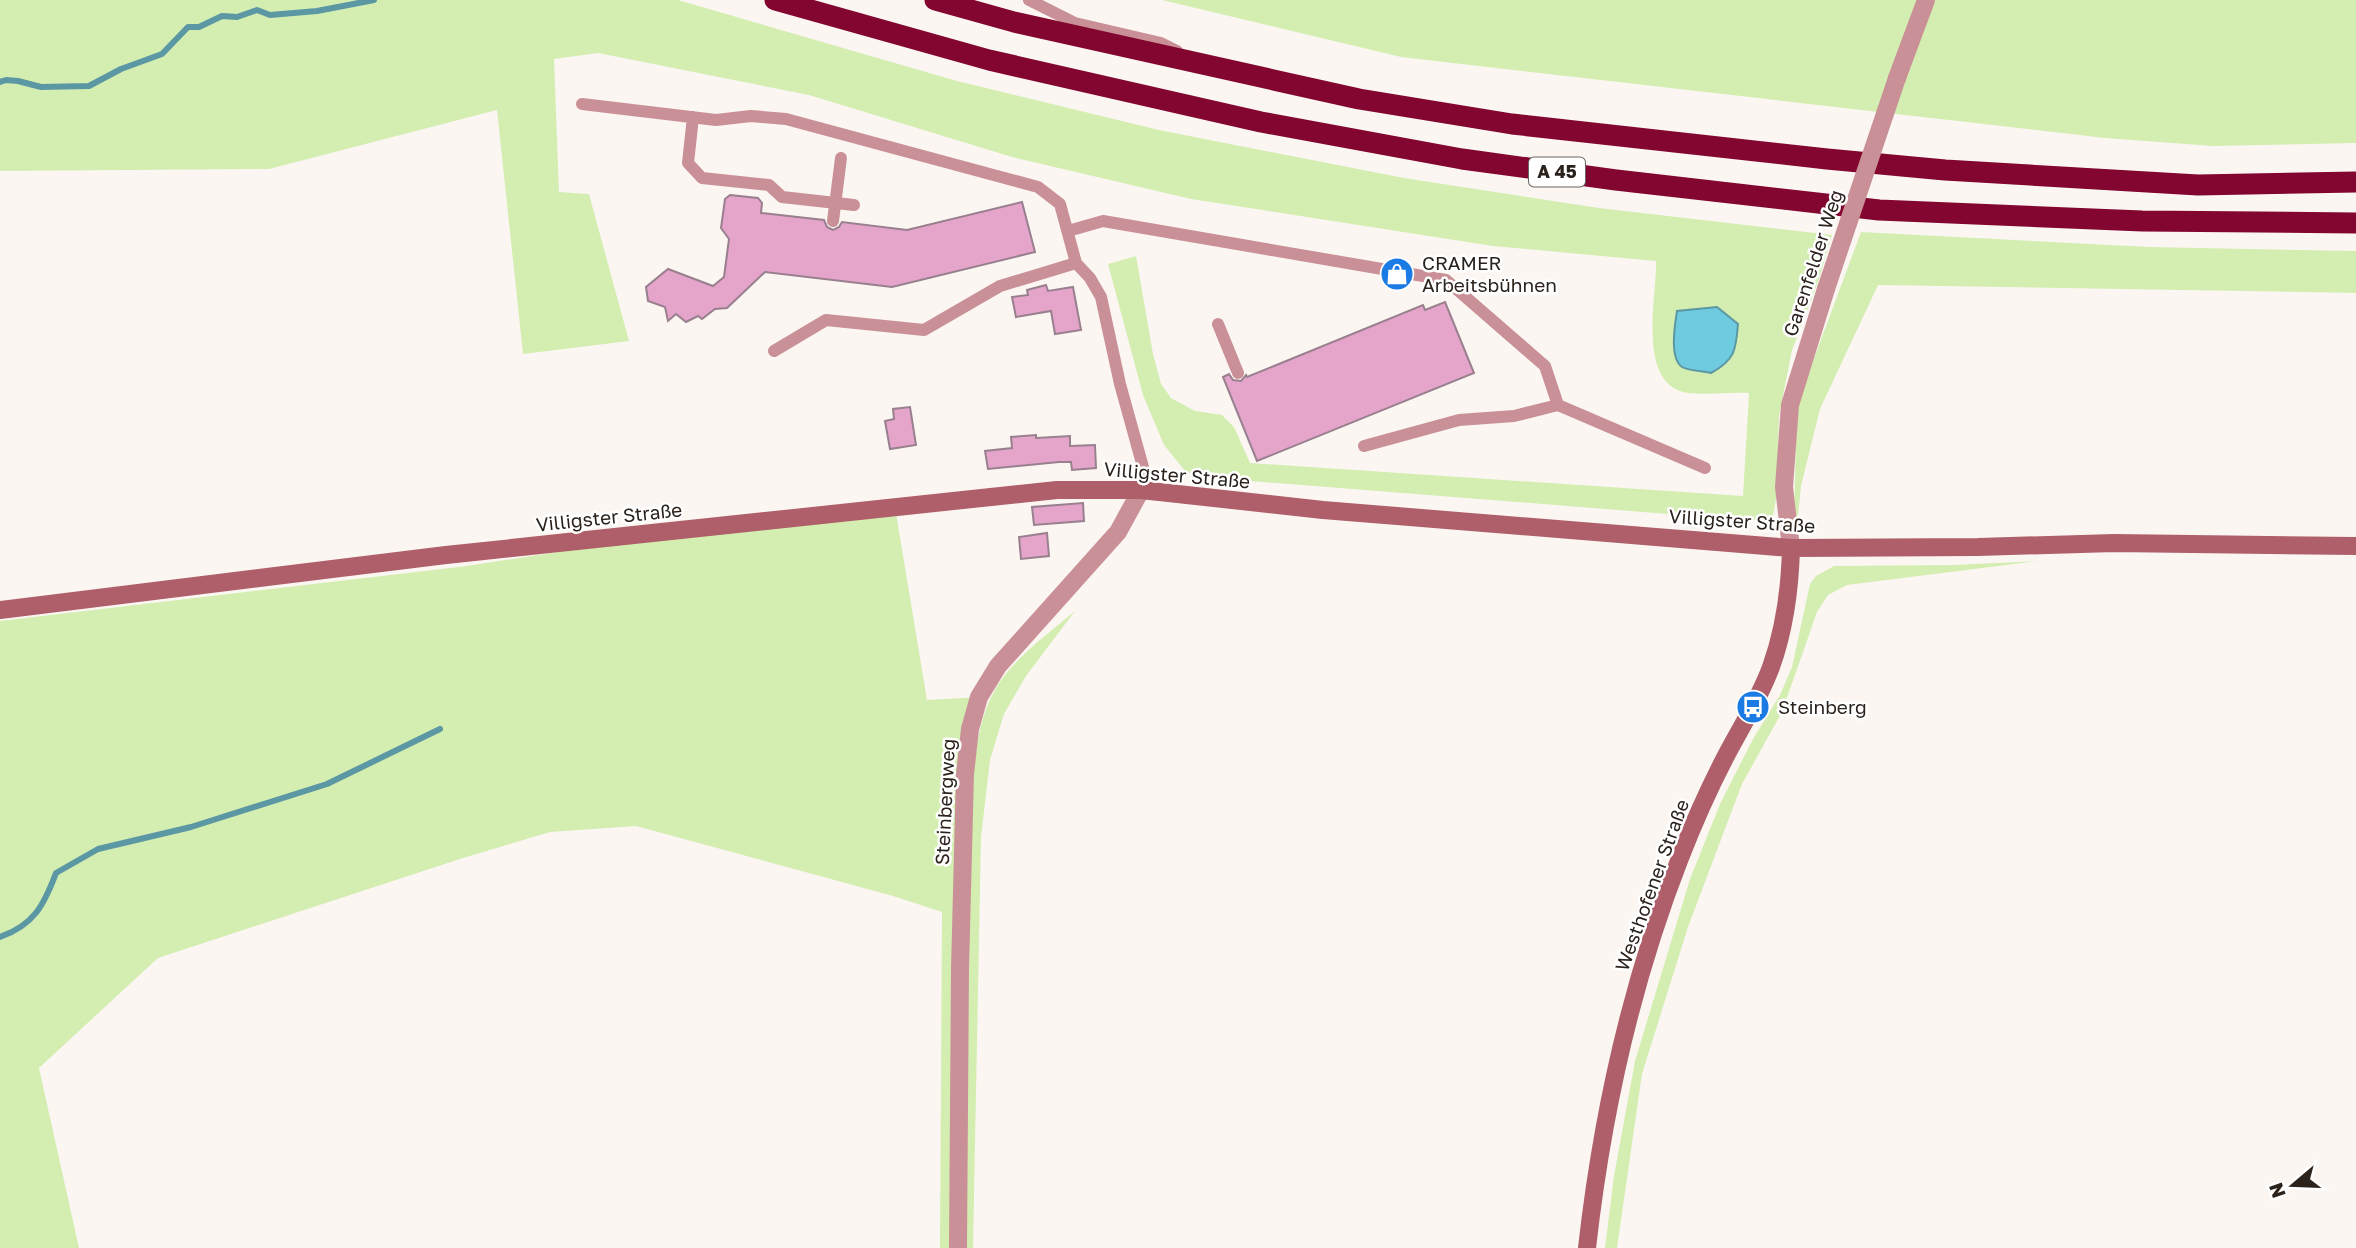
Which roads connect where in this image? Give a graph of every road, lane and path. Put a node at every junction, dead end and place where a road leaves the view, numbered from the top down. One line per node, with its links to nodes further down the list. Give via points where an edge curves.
1 (775, 0): 12 (highway, A 45, via 1003,63 1261,122 1462,159 1879,210 2142,221)
2 (935, 0): 5 (highway, A 45)
3 (1029, 0): 5 (lane, via 1074,23 1161,43)
4 (1926, 0): 23 (street, Garenfelder Weg, bridge, via 1790,405 1784,487)
5 (1205, 66): 9 (highway, A 45, via 1359,99 1512,124 1827,159 2198,185)
6 (582, 104): 7 (lane)
7 (694, 117): 8 (lane, via 786,119); 10 (lane, via 688,163 702,178 769,185 782,197)
8 (843, 135): 11 (lane, bridge); 13 (lane, via 1038,187 1060,204)
9 (2356, 182)
10 (854, 205)
11 (833, 221)
12 (2356, 223)
13 (1068, 231): 14 (lane); 18 (lane, via 1103,221 1446,280 1545,366)
14 (1076, 263): 16 (lane, via 1000,286 923,330 826,320); 21 (lane, via 1101,297 1143,467)
15 (1218, 324): 17 (lane)
16 (774, 351)
17 (1238, 373)
18 (1558, 405): 19 (lane, via 1514,416 1459,420); 20 (lane)
19 (1364, 446)
20 (1705, 468)
21 (1141, 490): 23 (main road, Villigster Straße); 24 (main road, Villigster Straße, via 1057,490 777,519); 25 (street, Steinbergweg, via 1118,532 998,666 979,697 970,729 960,969)
22 (2356, 546): 23 (main road, Villigster Straße, via 2154,542)
23 (1791, 548): 26 (main road, Westhofener Straße, via 1790,586 1771,668 1702,804 1644,965 1615,1070)
24 (0, 610)
25 (958, 1248)
26 (1587, 1248)

